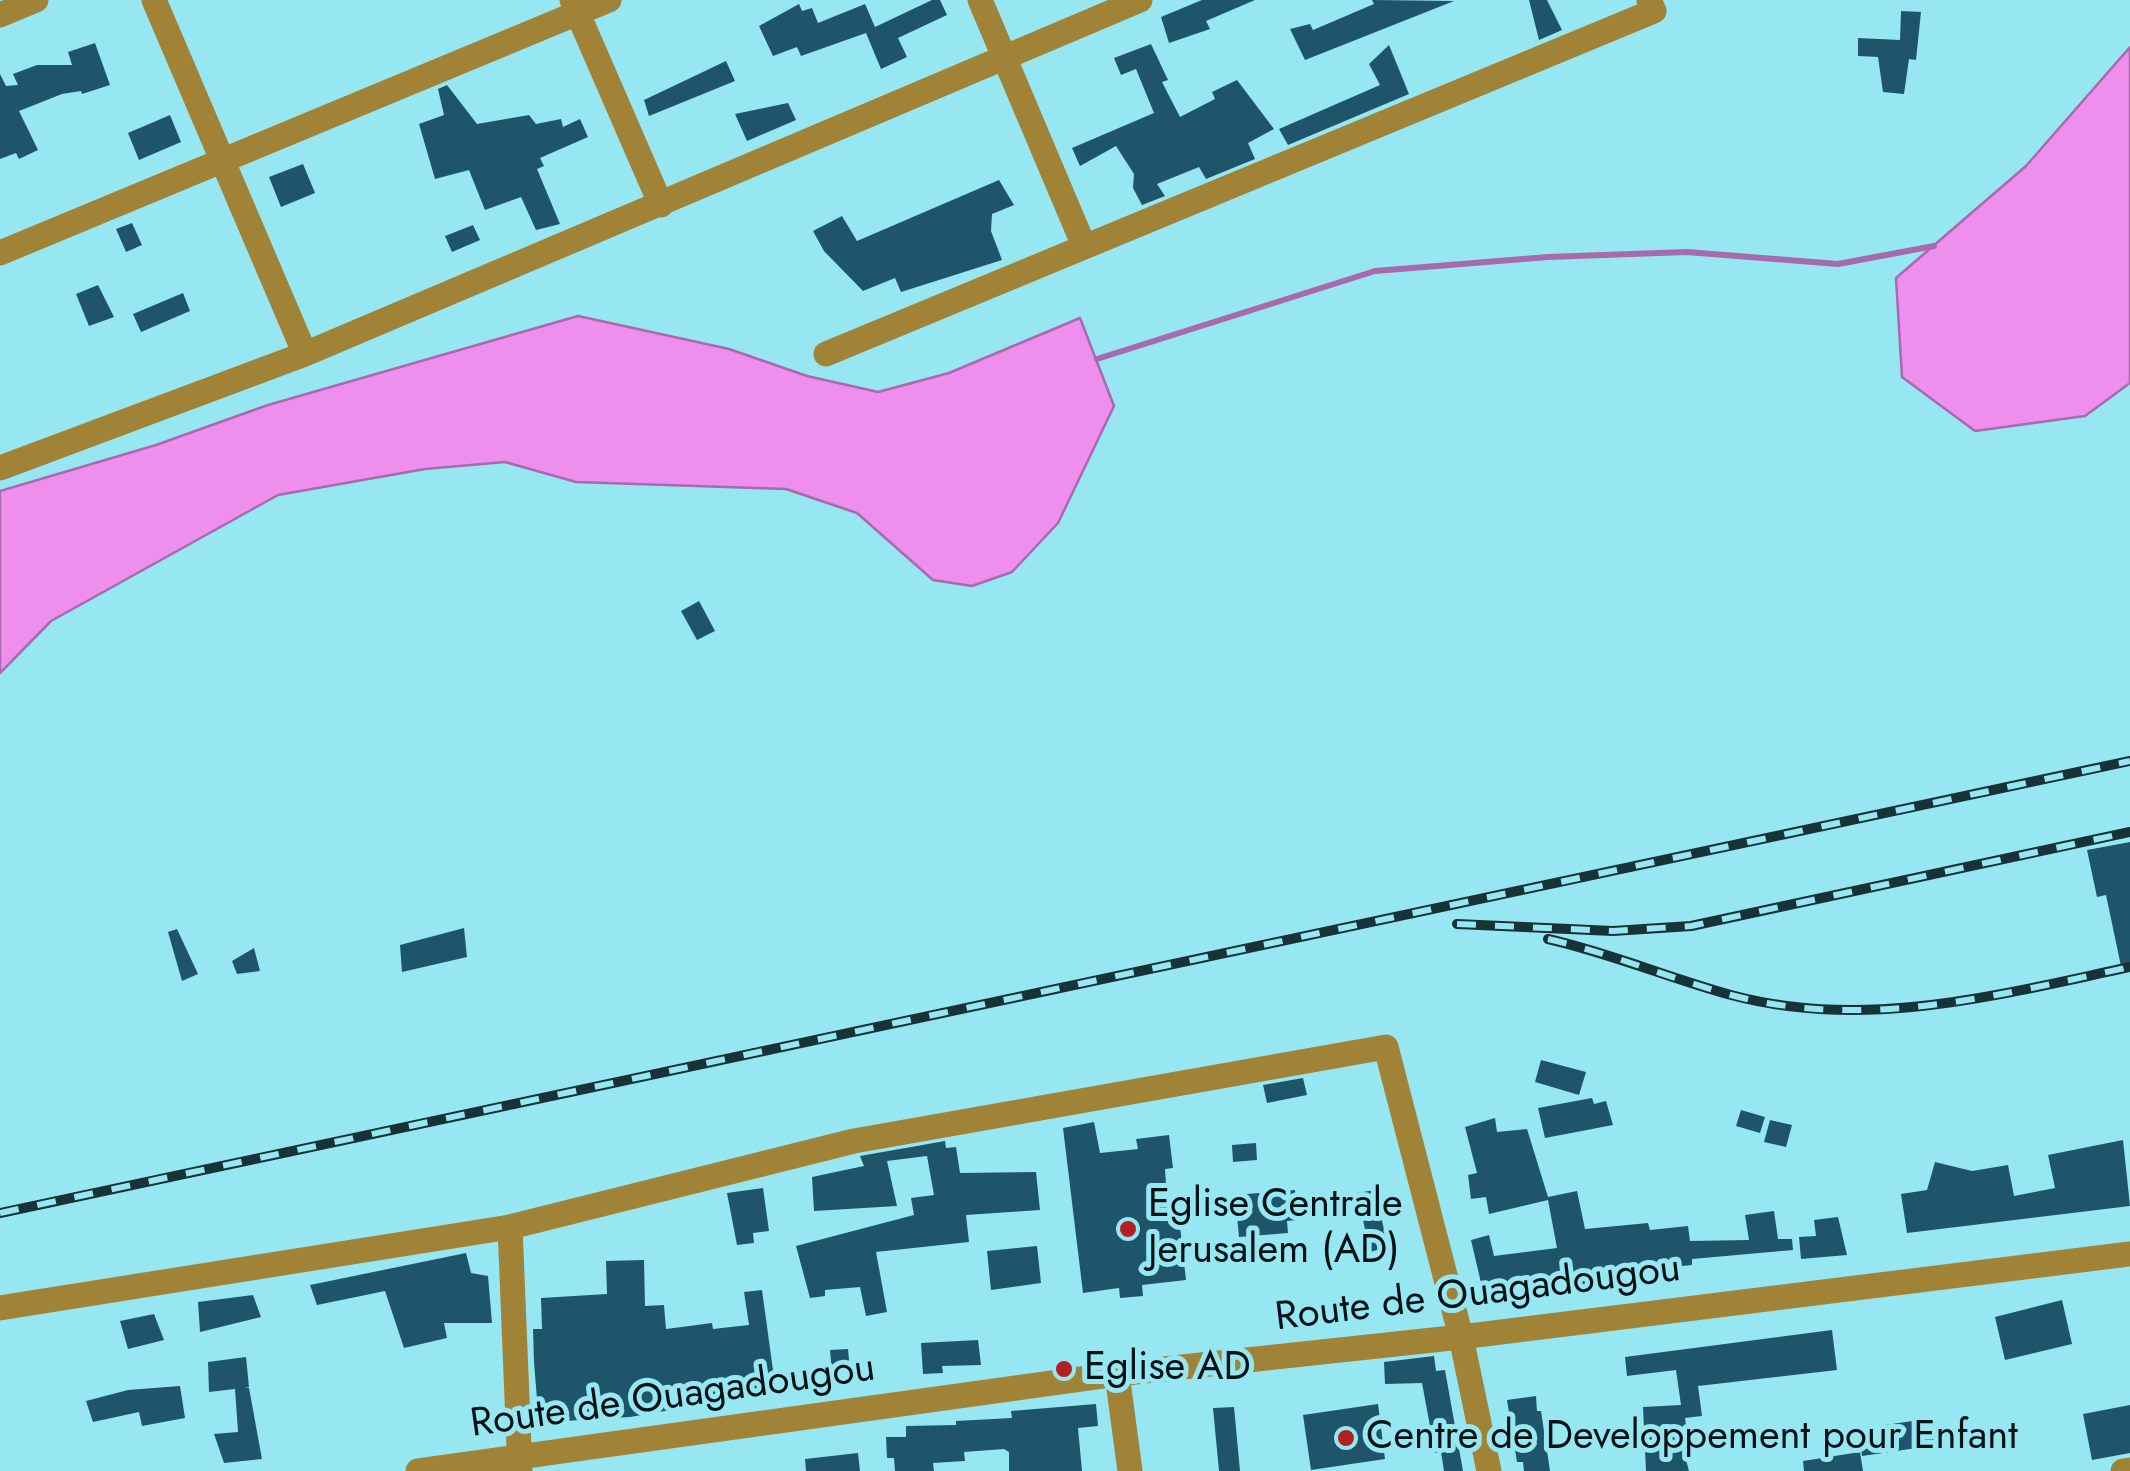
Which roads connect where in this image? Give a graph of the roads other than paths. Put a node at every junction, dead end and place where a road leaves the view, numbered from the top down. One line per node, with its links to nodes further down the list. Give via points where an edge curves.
1 (36, 0): 8 (street)
2 (154, 0): 10 (street)
3 (608, 0): 7 (street)
4 (980, 0): 9 (street)
5 (1140, 0): 9 (street)
6 (1649, 0): 12 (street, via 1654,10)
7 (574, 6): 10 (street); 11 (street)
8 (0, 15)
9 (1005, 58): 11 (street); 12 (street)
10 (222, 161): 13 (street); 14 (street)
11 (662, 205): 14 (street)
12 (1084, 246): 15 (street)
13 (0, 253)
14 (305, 354): 16 (street)
15 (826, 354)
16 (0, 468)
17 (510, 1227): 19 (street); 20 (street, via 854,1142 1386,1047); 22 (street)
18 (2130, 1254): 20 (street, Route de Ouagadougou)
19 (0, 1308)
20 (1461, 1337): 21 (street, Route de Ouagadougou); 25 (street)
21 (1117, 1374): 22 (street, Route de Ouagadougou); 24 (street)
22 (519, 1465): 23 (street, Route de Ouagadougou)
23 (418, 1471)
24 (1130, 1471)
25 (1490, 1471)

